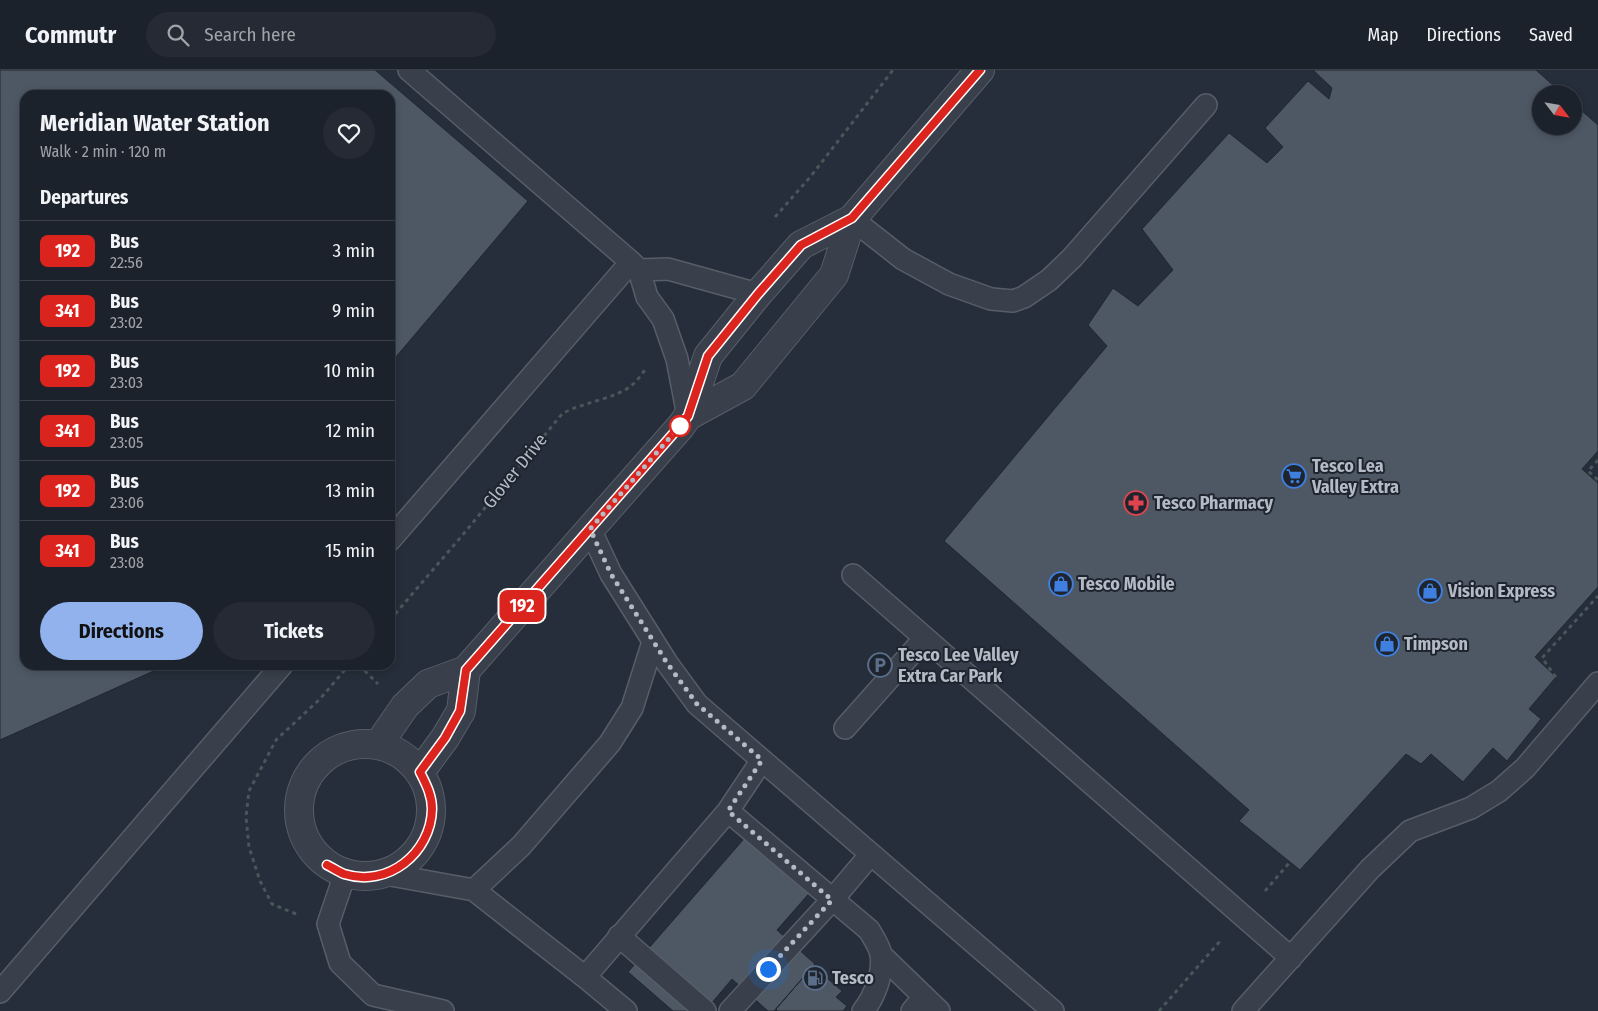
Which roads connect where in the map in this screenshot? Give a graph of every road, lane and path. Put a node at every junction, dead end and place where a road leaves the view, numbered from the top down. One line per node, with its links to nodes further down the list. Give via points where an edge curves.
1 (409, 70): 7 (lane)
2 (893, 70): 5 (path)
3 (980, 70): 6 (street)
4 (1206, 105): 6 (lane, via 1072,258 1049,280 1013,301 991,299 949,284 903,259)
5 (811, 176)
6 (852, 218): 8 (street, via 801,245); 10 (street, via 834,275 743,386)
7 (635, 266): 8 (lane, via 668,269); 10 (lane, via 647,298 663,319 677,359); 14 (lane)
8 (758, 294): 10 (street, via 708,356)
9 (650, 364): 17 (path, Glover Drive, via 632,386 562,414)
10 (688, 416): 13 (street)
11 (1598, 460): 12 (path, via 1588,471)
12 (1598, 480)
13 (590, 529): 19 (lane, via 611,574); 23 (street)
14 (395, 534)
15 (853, 575): 18 (lane)
16 (1598, 596): 24 (path, via 1542,658)
17 (395, 614)
18 (925, 638): 27 (lane); 40 (lane)
19 (653, 642): 29 (lane, via 697,704); 35 (lane, via 632,708 610,743 521,846)
20 (278, 670): 42 (lane)
21 (345, 670): 37 (path, via 320,699 276,740 249,791 246,817 248,848 272,904)
22 (364, 670): 26 (path)
23 (466, 670): 28 (street, via 428,684 405,706); 30 (street, via 460,711)
24 (1556, 677)
25 (1598, 684): 40 (lane, via 1525,768 1499,791 1471,808 1410,830 1370,869)
26 (380, 686)
27 (844, 728)
28 (378, 745): 30 (street, via 401,754); 33 (street, via 358,744 338,749 308,775 300,794 298,814 302,833 312,851 327,865)
29 (762, 760): 31 (lane); 32 (lane)
30 (420, 772): 34 (street, via 430,795 427,834 407,862)
31 (728, 811): 36 (lane); 38 (lane)
32 (871, 854): 36 (lane); 49 (lane)
33 (345, 874): 34 (street, via 365,877); 44 (lane, via 328,924 340,963 373,995)
34 (385, 874): 35 (lane)
35 (474, 890): 41 (lane)
36 (832, 900): 39 (lane, via 869,930); 47 (lane)
37 (281, 909)
38 (619, 936): 41 (lane); 46 (lane)
39 (881, 955): 43 (lane); 48 (lane, via 879,979)
40 (1291, 958): 50 (lane)
41 (586, 977): 45 (lane)
42 (0, 992)
43 (925, 1006)
44 (443, 1011)
45 (626, 1011)
46 (705, 1011)
47 (730, 1011)
48 (863, 1011)
49 (1052, 1011)
50 (1243, 1011)

